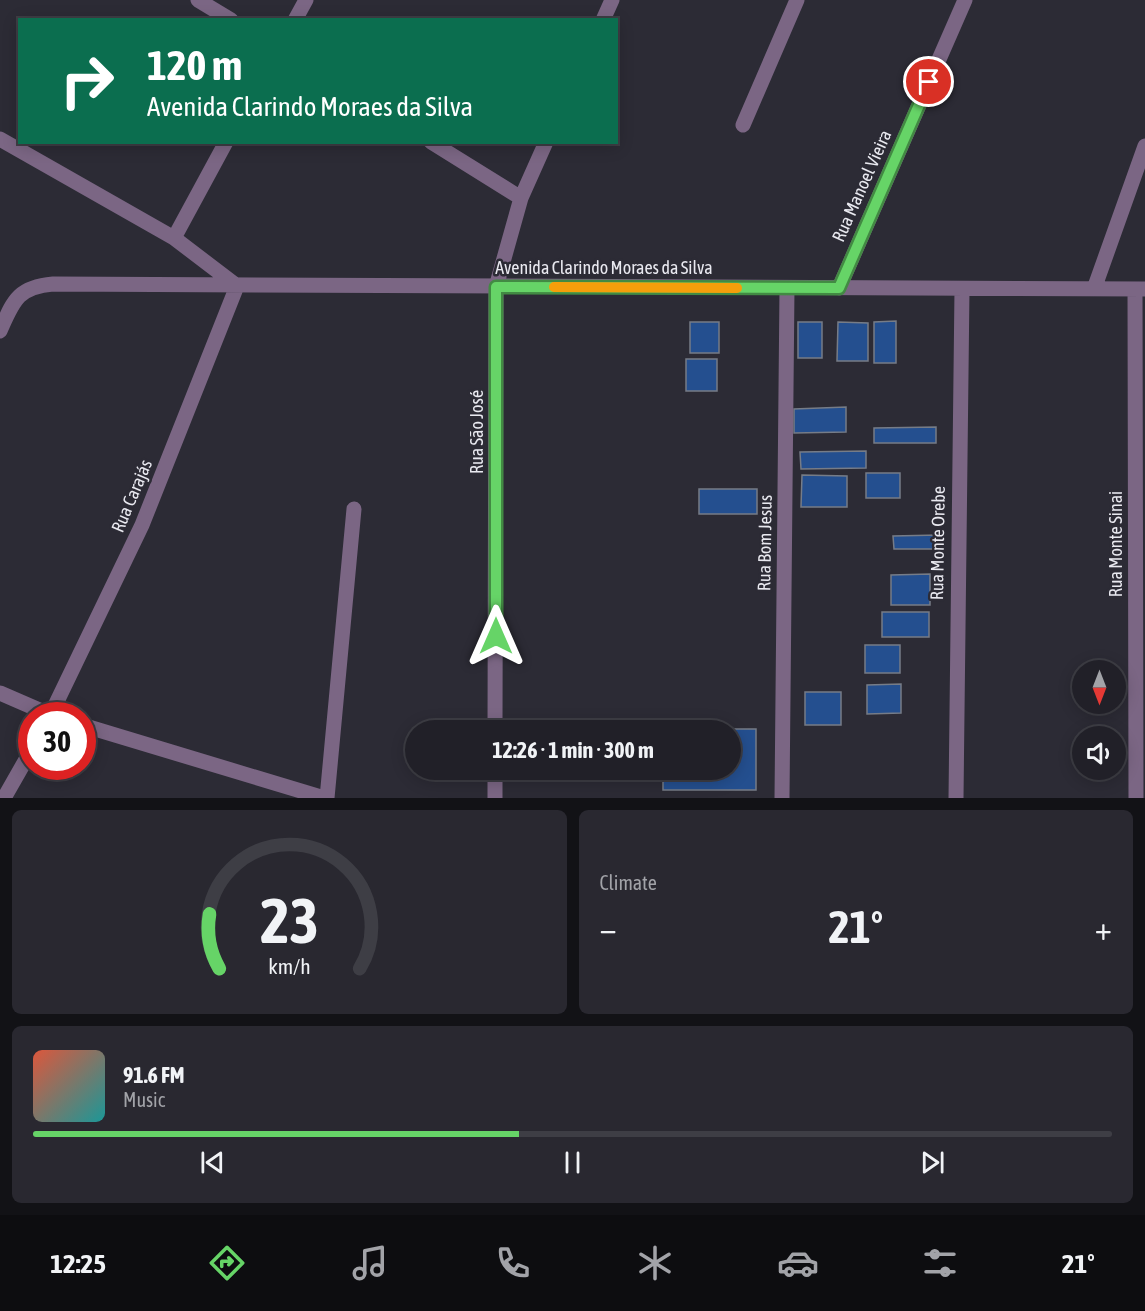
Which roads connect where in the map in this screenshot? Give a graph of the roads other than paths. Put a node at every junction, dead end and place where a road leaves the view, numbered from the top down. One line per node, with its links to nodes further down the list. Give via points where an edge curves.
1 (198, 0): 6 (street)
2 (306, 0): 7 (street)
3 (612, 0): 8 (street)
4 (797, 0): 9 (street)
5 (965, 0): 20 (street, Rua Manoel Vieira)
6 (228, 18)
7 (296, 18)
8 (604, 18)
9 (743, 125)
10 (0, 139): 16 (street)
11 (225, 144): 16 (street)
12 (434, 144): 15 (street)
13 (545, 144): 15 (street, Rua São José)
14 (1145, 146): 22 (street)
15 (521, 198): 18 (street, Rua São José)
16 (174, 238): 17 (street)
17 (237, 286): 18 (street, Avenida Clarindo Moraes da Silva); 24 (street, Avenida Clarindo Moraes da Silva, via 41,285 14,299); 28 (street, Rua Carajás, via 142,525)
18 (496, 287): 19 (street, Avenida Clarindo Moraes da Silva); 29 (street, Rua São José)
19 (787, 288): 20 (street, Avenida Clarindo Moraes da Silva); 36 (street, Rua Bom Jesus)
20 (839, 288): 21 (street, Avenida Clarindo Moraes da Silva)
21 (962, 289): 22 (street, Avenida Clarindo Moraes da Silva); 37 (street, Rua Monte Orebe)
22 (1094, 289): 23 (street, Avenida Clarindo Moraes da Silva)
23 (1140, 289): 38 (street, Rua Monte Sinai)
24 (0, 331)
25 (354, 509): 34 (street)
26 (0, 693): 27 (street)
27 (21, 702)
28 (57, 702)
29 (495, 720)
30 (96, 728): 34 (street)
31 (18, 774): 33 (street)
32 (495, 780): 35 (street)
33 (4, 798)
34 (325, 798)
35 (495, 798)
36 (782, 798)
37 (956, 798)
38 (1136, 798)

